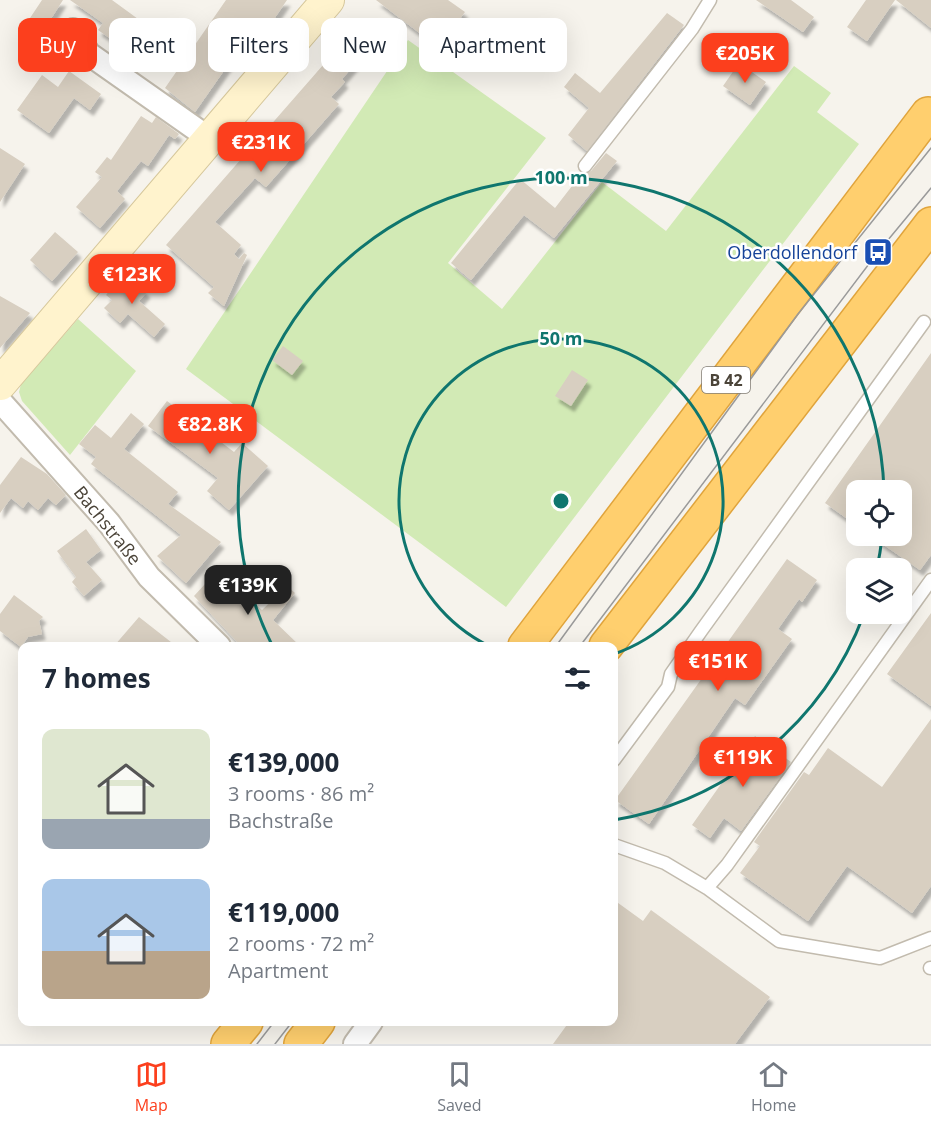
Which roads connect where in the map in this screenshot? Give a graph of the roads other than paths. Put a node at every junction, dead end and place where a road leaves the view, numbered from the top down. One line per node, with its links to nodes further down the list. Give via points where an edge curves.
1 (328, 0): 5 (main road)
2 (710, 0): 6 (lane, via 692,29)
3 (97, 60): 5 (street)
4 (928, 114): 13 (highway, B 42)
5 (210, 139): 9 (main road)
6 (585, 166)
7 (931, 224): 14 (highway)
8 (924, 322): 15 (lane, via 708,622 672,674 668,687)
9 (0, 384)
10 (0, 401): 12 (street, Bachstraße, via 109,523 149,577)
11 (931, 580): 17 (lane)
12 (215, 642)
13 (528, 642)
14 (609, 642)
15 (618, 755)
16 (618, 846): 17 (lane, via 665,863)
17 (707, 888): 18 (lane, via 779,941 880,958)
18 (931, 938)
19 (243, 1026): 22 (highway)
20 (315, 1026): 23 (highway)
21 (368, 1026): 24 (street)
22 (228, 1044)
23 (301, 1044)
24 (355, 1044)

